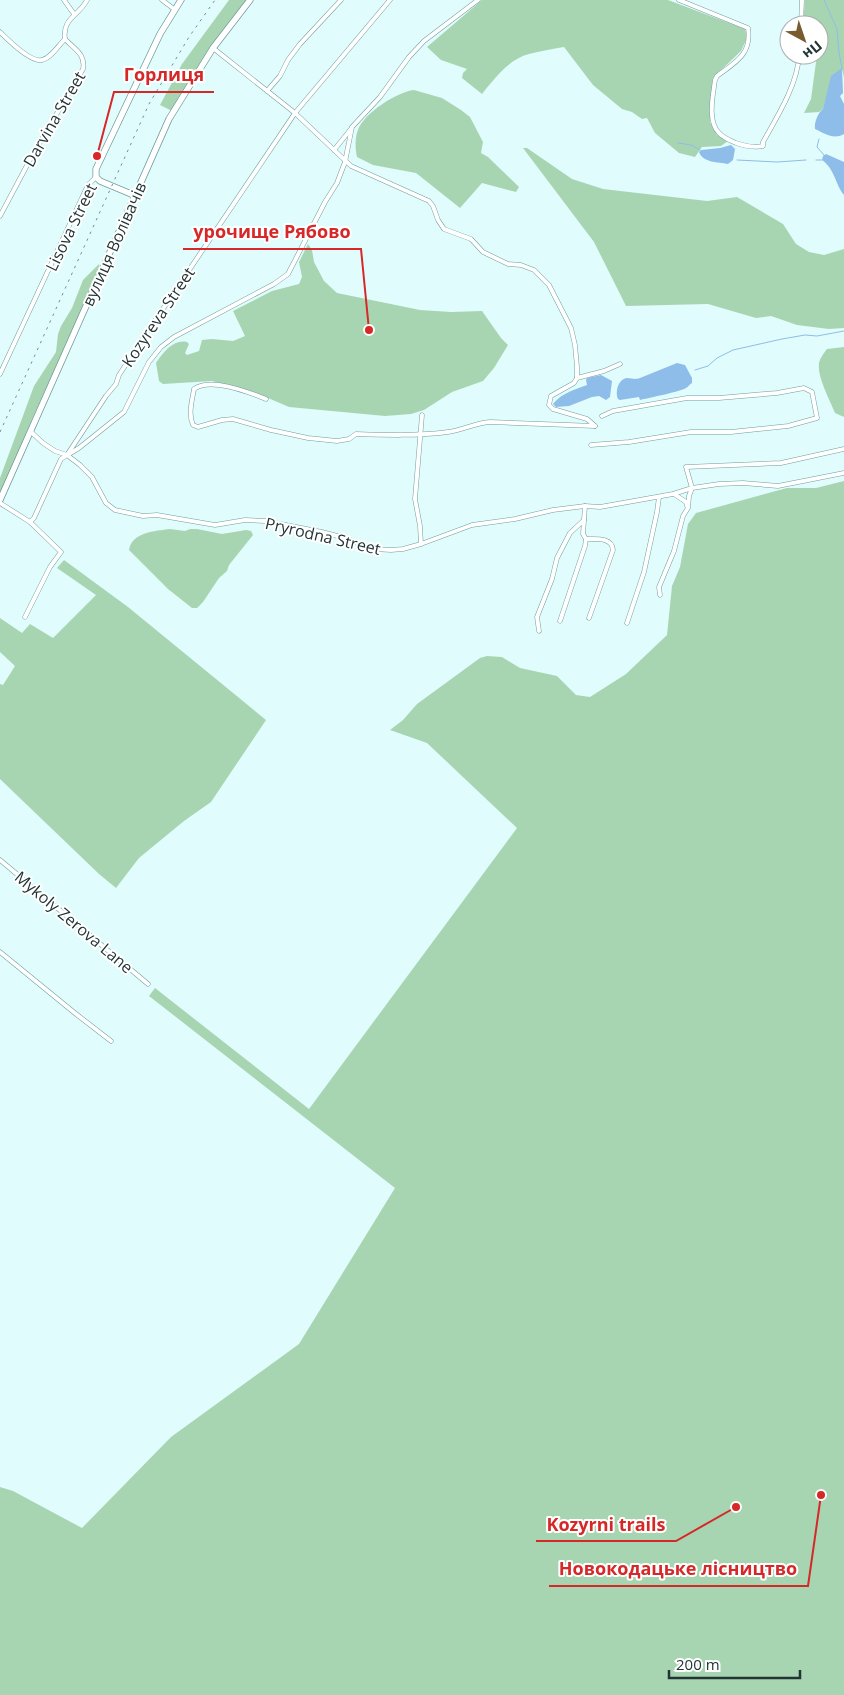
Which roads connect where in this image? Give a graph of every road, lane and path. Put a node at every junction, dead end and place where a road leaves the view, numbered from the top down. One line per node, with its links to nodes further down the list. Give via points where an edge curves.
1 (64, 0): 12 (street)
2 (87, 0): 12 (street)
3 (162, 0): 11 (street)
4 (181, 0): 11 (street, Lisova Street)
5 (250, 0): 16 (street, вулиця Волівачів)
6 (341, 0): 18 (street, via 300,44)
7 (390, 0): 19 (street, Kozyreva Street)
8 (478, 0): 20 (street, via 424,41)
9 (679, 0): 17 (street, via 748,28 750,39 744,54 715,80 712,119 719,133 732,141 743,146 763,146)
10 (802, 0): 13 (street)
11 (174, 9): 23 (street, Lisova Street, via 96,169)
12 (74, 14): 15 (street, via 66,25)
13 (801, 15)
14 (0, 32): 15 (street, via 21,51 40,61)
15 (65, 39): 25 (street, Darvina Street, via 82,54 83,69)
16 (213, 48): 18 (street); 24 (street, вулиця Волівачів, via 168,120)
17 (799, 65)
18 (267, 92): 19 (street)
19 (295, 114): 21 (street); 36 (street, Kozyreva Street)
20 (352, 127): 21 (street); 22 (street)
21 (334, 150): 22 (street)
22 (345, 162): 28 (street, via 429,201 444,229 471,240 483,252 508,264 534,270 549,285 571,328); 36 (street, via 288,274 161,347 124,412)
23 (96, 177): 24 (street); 27 (street, Lisova Street, via 88,185)
24 (136, 196): 32 (street, вулиця Волівачів)
25 (0, 216)
26 (620, 364): 28 (street)
27 (0, 374)
28 (577, 378): 33 (street, via 552,396 549,405 587,418 595,426 482,422 449,432)
29 (266, 399): 33 (street, via 220,385 200,385 194,389 191,403 192,425 198,427 233,419 308,438 337,441 356,434)
30 (422, 415): 33 (street)
31 (602, 416): 34 (street, via 613,411 687,398 720,398 804,388 812,392 817,418 788,426 691,432)
32 (30, 431): 36 (street, Pryrodna Street, via 55,451); 41 (street, вулиця Волівачів)
33 (420, 435): 47 (street, via 415,499)
34 (591, 445)
35 (844, 449): 38 (street, via 781,463 686,467)
36 (67, 454): 45 (street, Kozyreva Street, via 61,459); 47 (street, Pryrodna Street, via 92,478 106,503 128,514 158,515 215,525 245,520 265,521 322,532 375,549 403,549)
37 (844, 473): 38 (street, Pryrodna Street, via 778,486 743,483)
38 (692, 488): 39 (street, Pryrodna Street); 43 (street)
39 (673, 494): 40 (street, Pryrodna Street); 43 (street, via 686,502)
40 (659, 497): 42 (street, Pryrodna Street, via 600,507); 52 (street, via 644,572)
41 (0, 502): 45 (street)
42 (585, 506): 44 (street); 47 (street, Pryrodna Street, via 472,525)
43 (688, 508): 48 (street, via 682,516 674,551 659,587)
44 (584, 520): 46 (street); 53 (street, via 570,532 557,558 537,617)
45 (30, 522): 49 (street, via 62,552 50,567)
46 (586, 539): 50 (street, via 607,540 613,546); 51 (street)
47 (421, 544)
48 (660, 595)
49 (25, 617)
50 (589, 618)
51 (560, 621)
52 (627, 623)
53 (539, 631)
54 (0, 860): 56 (street, Mykoly Zerova Lane)
55 (0, 952): 57 (street)
56 (148, 984)
57 (111, 1041)

